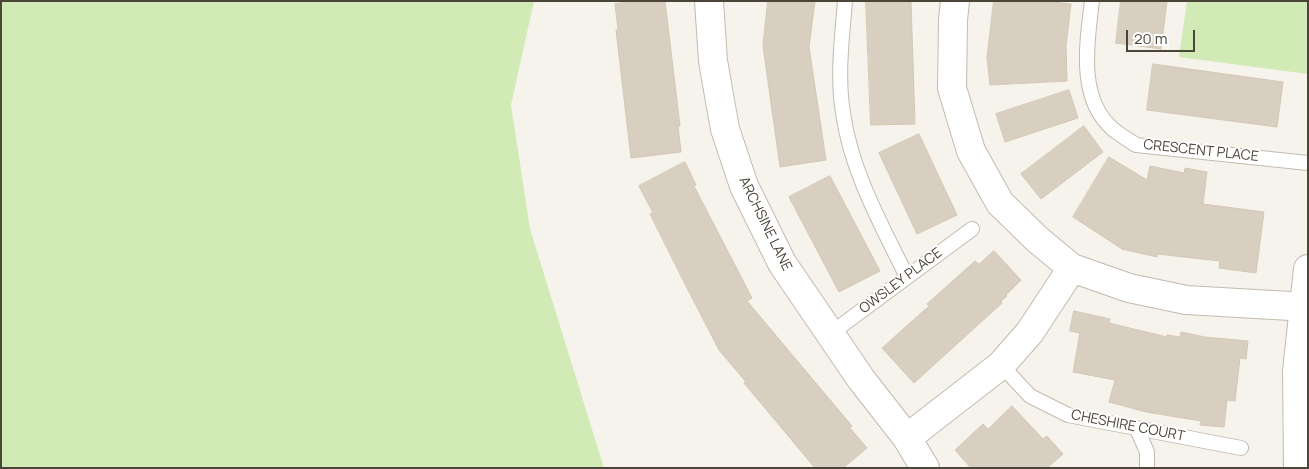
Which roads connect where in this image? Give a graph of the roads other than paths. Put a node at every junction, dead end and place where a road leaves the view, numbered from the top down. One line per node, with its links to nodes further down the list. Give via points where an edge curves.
1 (708, 1): 11 (street, ARCHSINE LANE, via 712,61 725,129 744,186 782,263)
2 (845, 1): 9 (lane, via 840,60 843,112 853,157)
3 (955, 1): 7 (street, via 952,88 971,151 1000,203)
4 (1092, 1): 5 (lane, CRESCENT PLACE, via 1086,56 1089,85 1097,110 1112,129 1136,145)
5 (1308, 163)
6 (972, 229): 9 (lane, OWSLEY PLACE)
7 (1072, 268): 10 (street, via 1129,288 1186,300); 12 (street, via 1030,332)
8 (1308, 268): 10 (street)
9 (907, 277): 11 (lane, OWSLEY PLACE)
10 (1306, 307): 18 (street, via 1297,371)
11 (830, 334): 14 (street, ARCHSINE LANE)
12 (1001, 365): 13 (lane, CHESHIRE COURT, via 1030,396 1068,415); 14 (street)
13 (1137, 429): 15 (lane, CHESHIRE COURT); 17 (lane, via 1147,452)
14 (907, 438): 16 (street, ARCHSINE LANE)
15 (1241, 448)
16 (925, 468)
17 (1147, 468)
18 (1298, 468)

